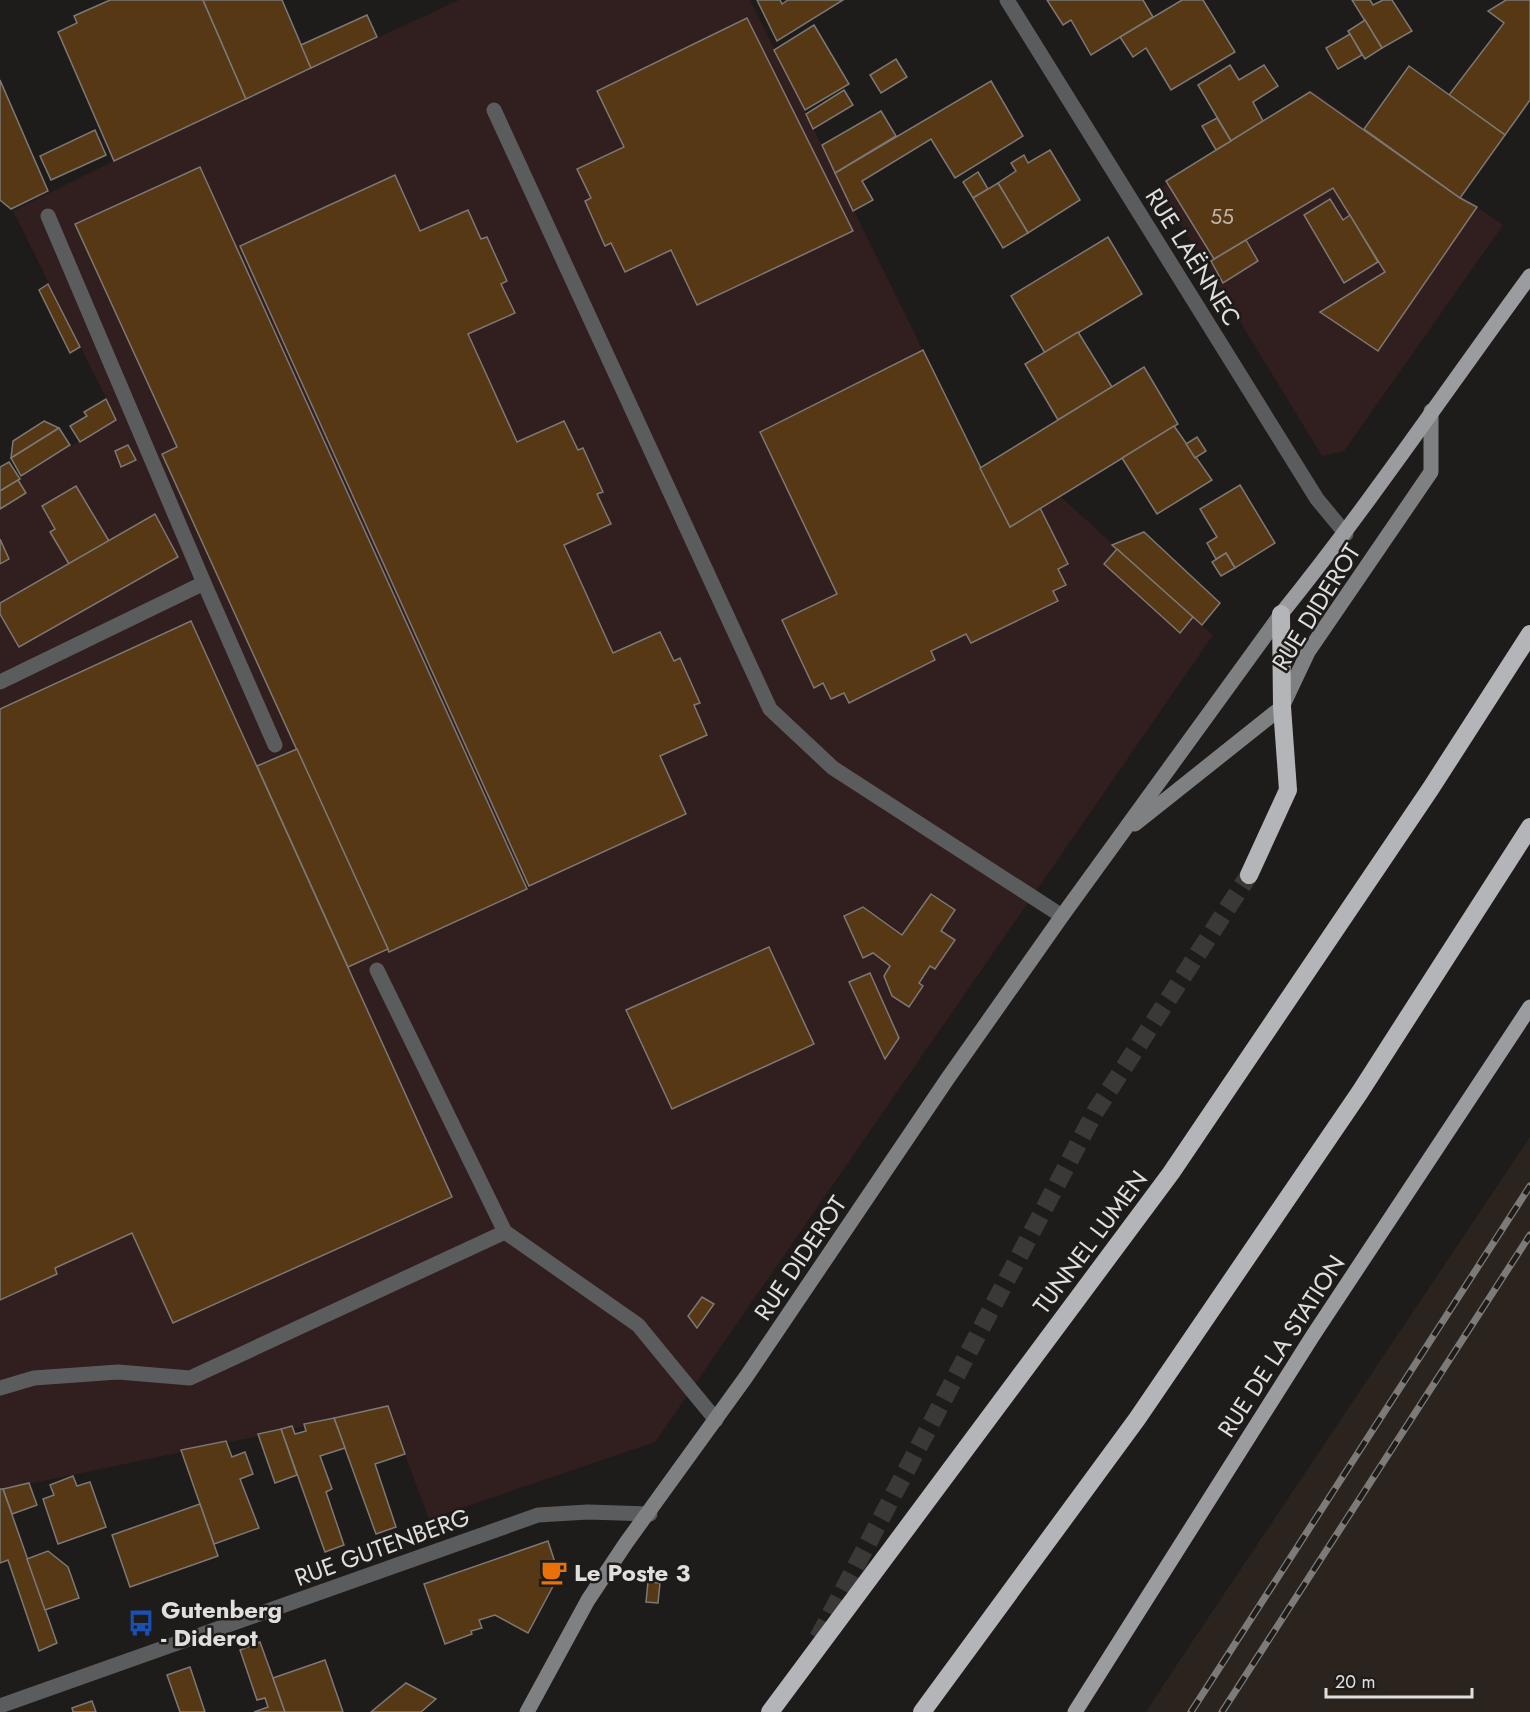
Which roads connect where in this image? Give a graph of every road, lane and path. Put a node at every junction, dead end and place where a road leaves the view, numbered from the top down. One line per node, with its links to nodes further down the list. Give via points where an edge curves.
1 (1007, 0): 6 (street, RUE LAËNNEC, via 1317,499)
2 (494, 110): 16 (street, via 770,709 833,768)
3 (48, 216): 7 (street)
4 (1530, 276): 5 (main road, RUE DIDEROT)
5 (1431, 411): 6 (main road, RUE DIDEROT); 11 (street, RUE DIDEROT, via 1431,472 1308,652)
6 (1346, 534): 8 (main road, RUE DIDEROT)
7 (204, 583): 10 (street); 12 (street)
8 (1281, 614): 11 (highway); 14 (street, RUE DIDEROT)
9 (1530, 634): 25 (highway, TUNNEL LUMEN, via 1172,1173)
10 (0, 682)
11 (1282, 707): 14 (street, RUE DIDEROT); 15 (highway, via 1288,790)
12 (274, 745)
13 (1530, 827): 26 (highway, via 1360,1092 1137,1419)
14 (1121, 835): 16 (street, RUE DIDEROT)
15 (1249, 875)
16 (1062, 915): 21 (street, RUE DIDEROT)
17 (377, 970): 19 (street)
18 (1530, 1007): 27 (main road, RUE DE LA STATION, via 1312,1337)
19 (505, 1232): 20 (street, via 190,1378 118,1372 34,1378); 21 (street, via 638,1325)
20 (0, 1388)
21 (716, 1420): 22 (street, RUE DIDEROT)
22 (650, 1514): 23 (street, RUE GUTENBERG, via 537,1515); 24 (street, RUE DIDEROT, via 588,1600)
23 (0, 1706)
24 (527, 1712)
25 (770, 1712)
26 (922, 1712)
27 (1075, 1712)

